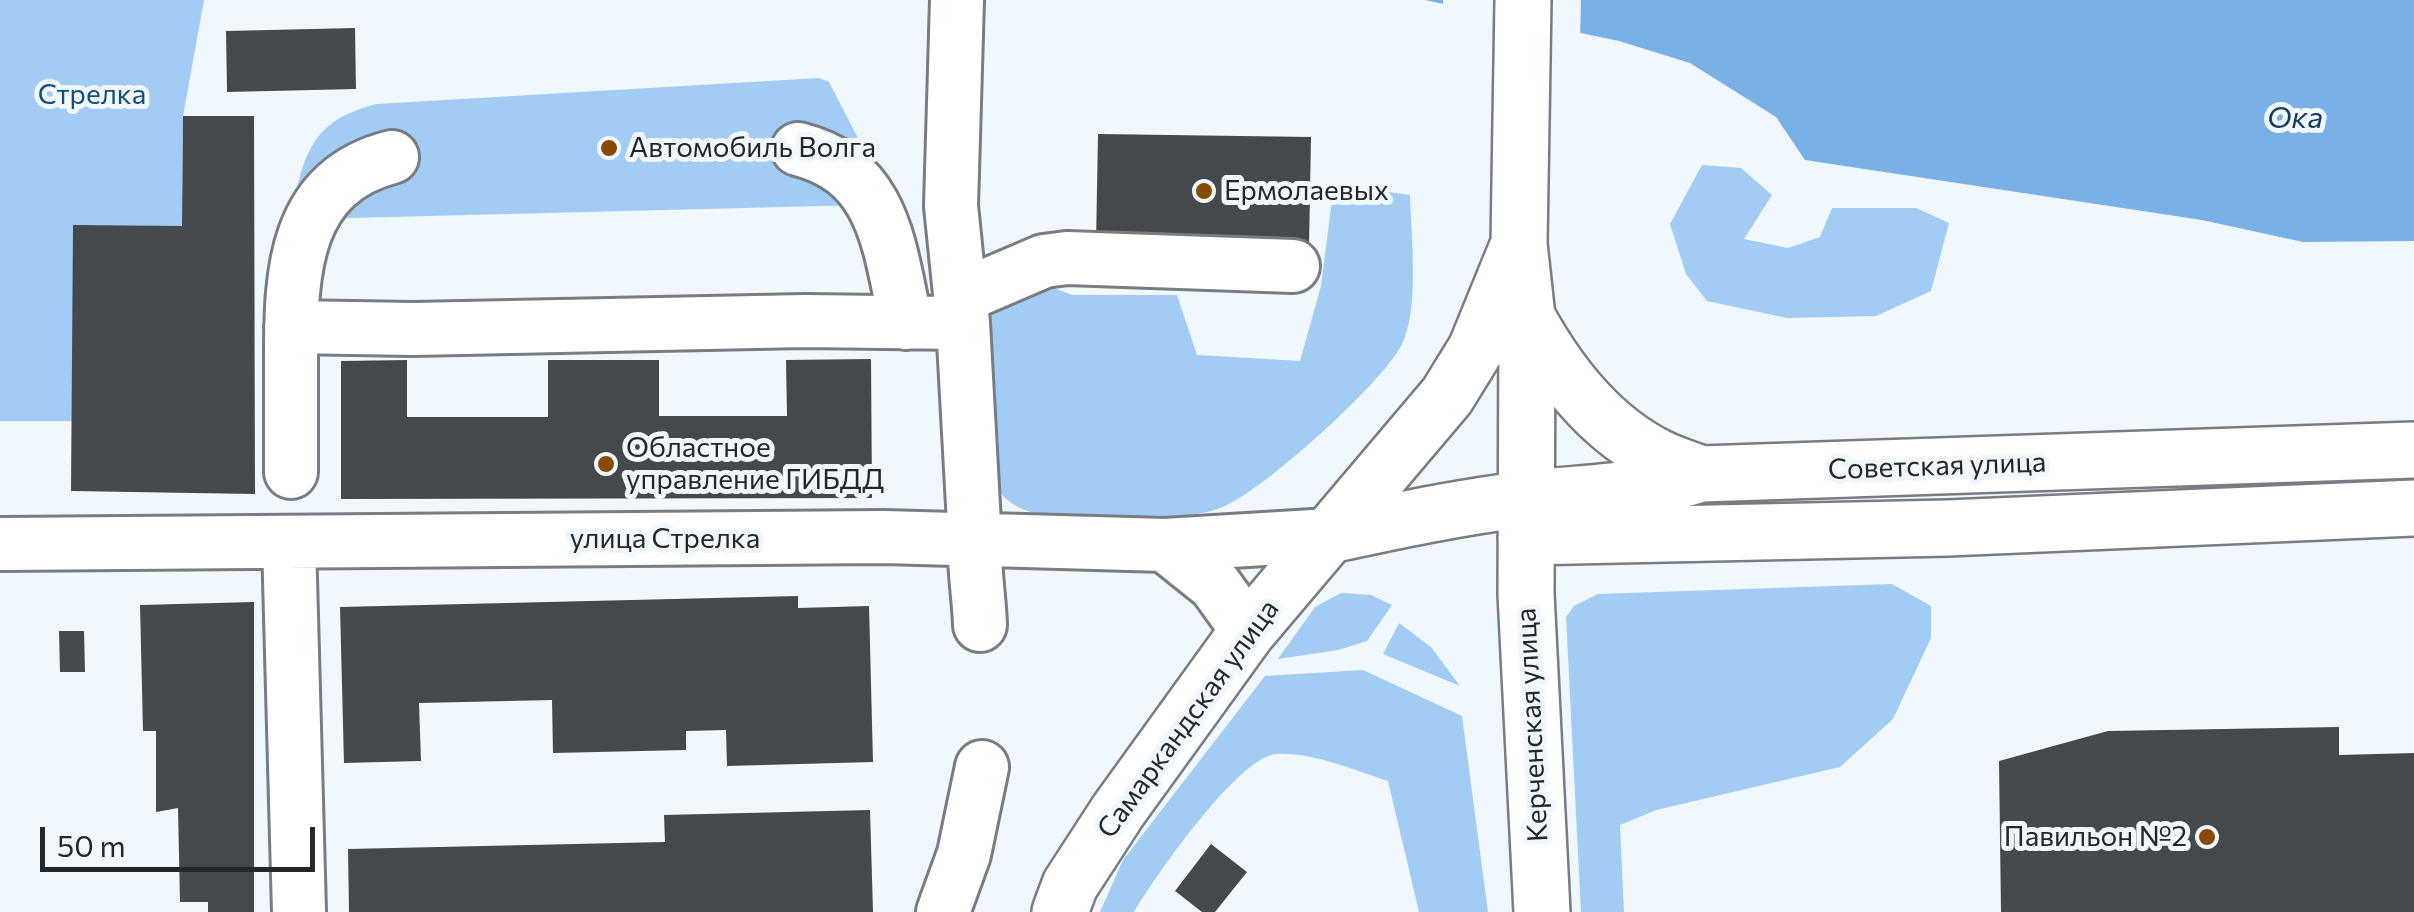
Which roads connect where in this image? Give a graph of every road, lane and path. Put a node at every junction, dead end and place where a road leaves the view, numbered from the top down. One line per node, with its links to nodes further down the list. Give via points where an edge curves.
1 (957, 0): 7 (street, via 951,206)
2 (1523, 0): 5 (main road)
3 (798, 150): 9 (street, via 832,162 872,198)
4 (392, 157): 10 (street, via 337,183 311,218 298,255)
5 (1519, 244): 8 (main road, Керченская улица); 16 (main road, Самаркандская улица, via 1476,349 1447,396)
6 (1293, 266): 7 (street, via 1066,258 1044,261)
7 (962, 310): 9 (street); 18 (street)
8 (1527, 317): 13 (main road, Советская улица, via 1593,408 1656,456); 15 (main road, Керченская улица)
9 (906, 323): 10 (street)
10 (291, 327): 12 (street)
11 (2414, 450): 13 (main road, Советская улица)
12 (291, 472)
13 (1701, 474): 15 (main road)
14 (2414, 508): 15 (main road, via 1870,530)
15 (1527, 518): 16 (main road, via 1439,512); 27 (main road, Керченская улица)
16 (1330, 535): 20 (street, улица Стрелка); 22 (main road, Самаркандская улица)
17 (290, 542): 18 (street, улица Стрелка); 19 (street, улица Стрелка); 24 (street)
18 (975, 542): 20 (street, улица Стрелка); 21 (street)
19 (0, 544)
20 (1165, 545): 22 (street, via 1215,585)
21 (980, 625)
22 (1248, 631): 26 (main road, Самаркандская улица, via 1118,811)
23 (982, 767): 25 (street, via 964,854)
24 (299, 912)
25 (942, 912)
26 (1060, 912)
27 (1542, 912)

